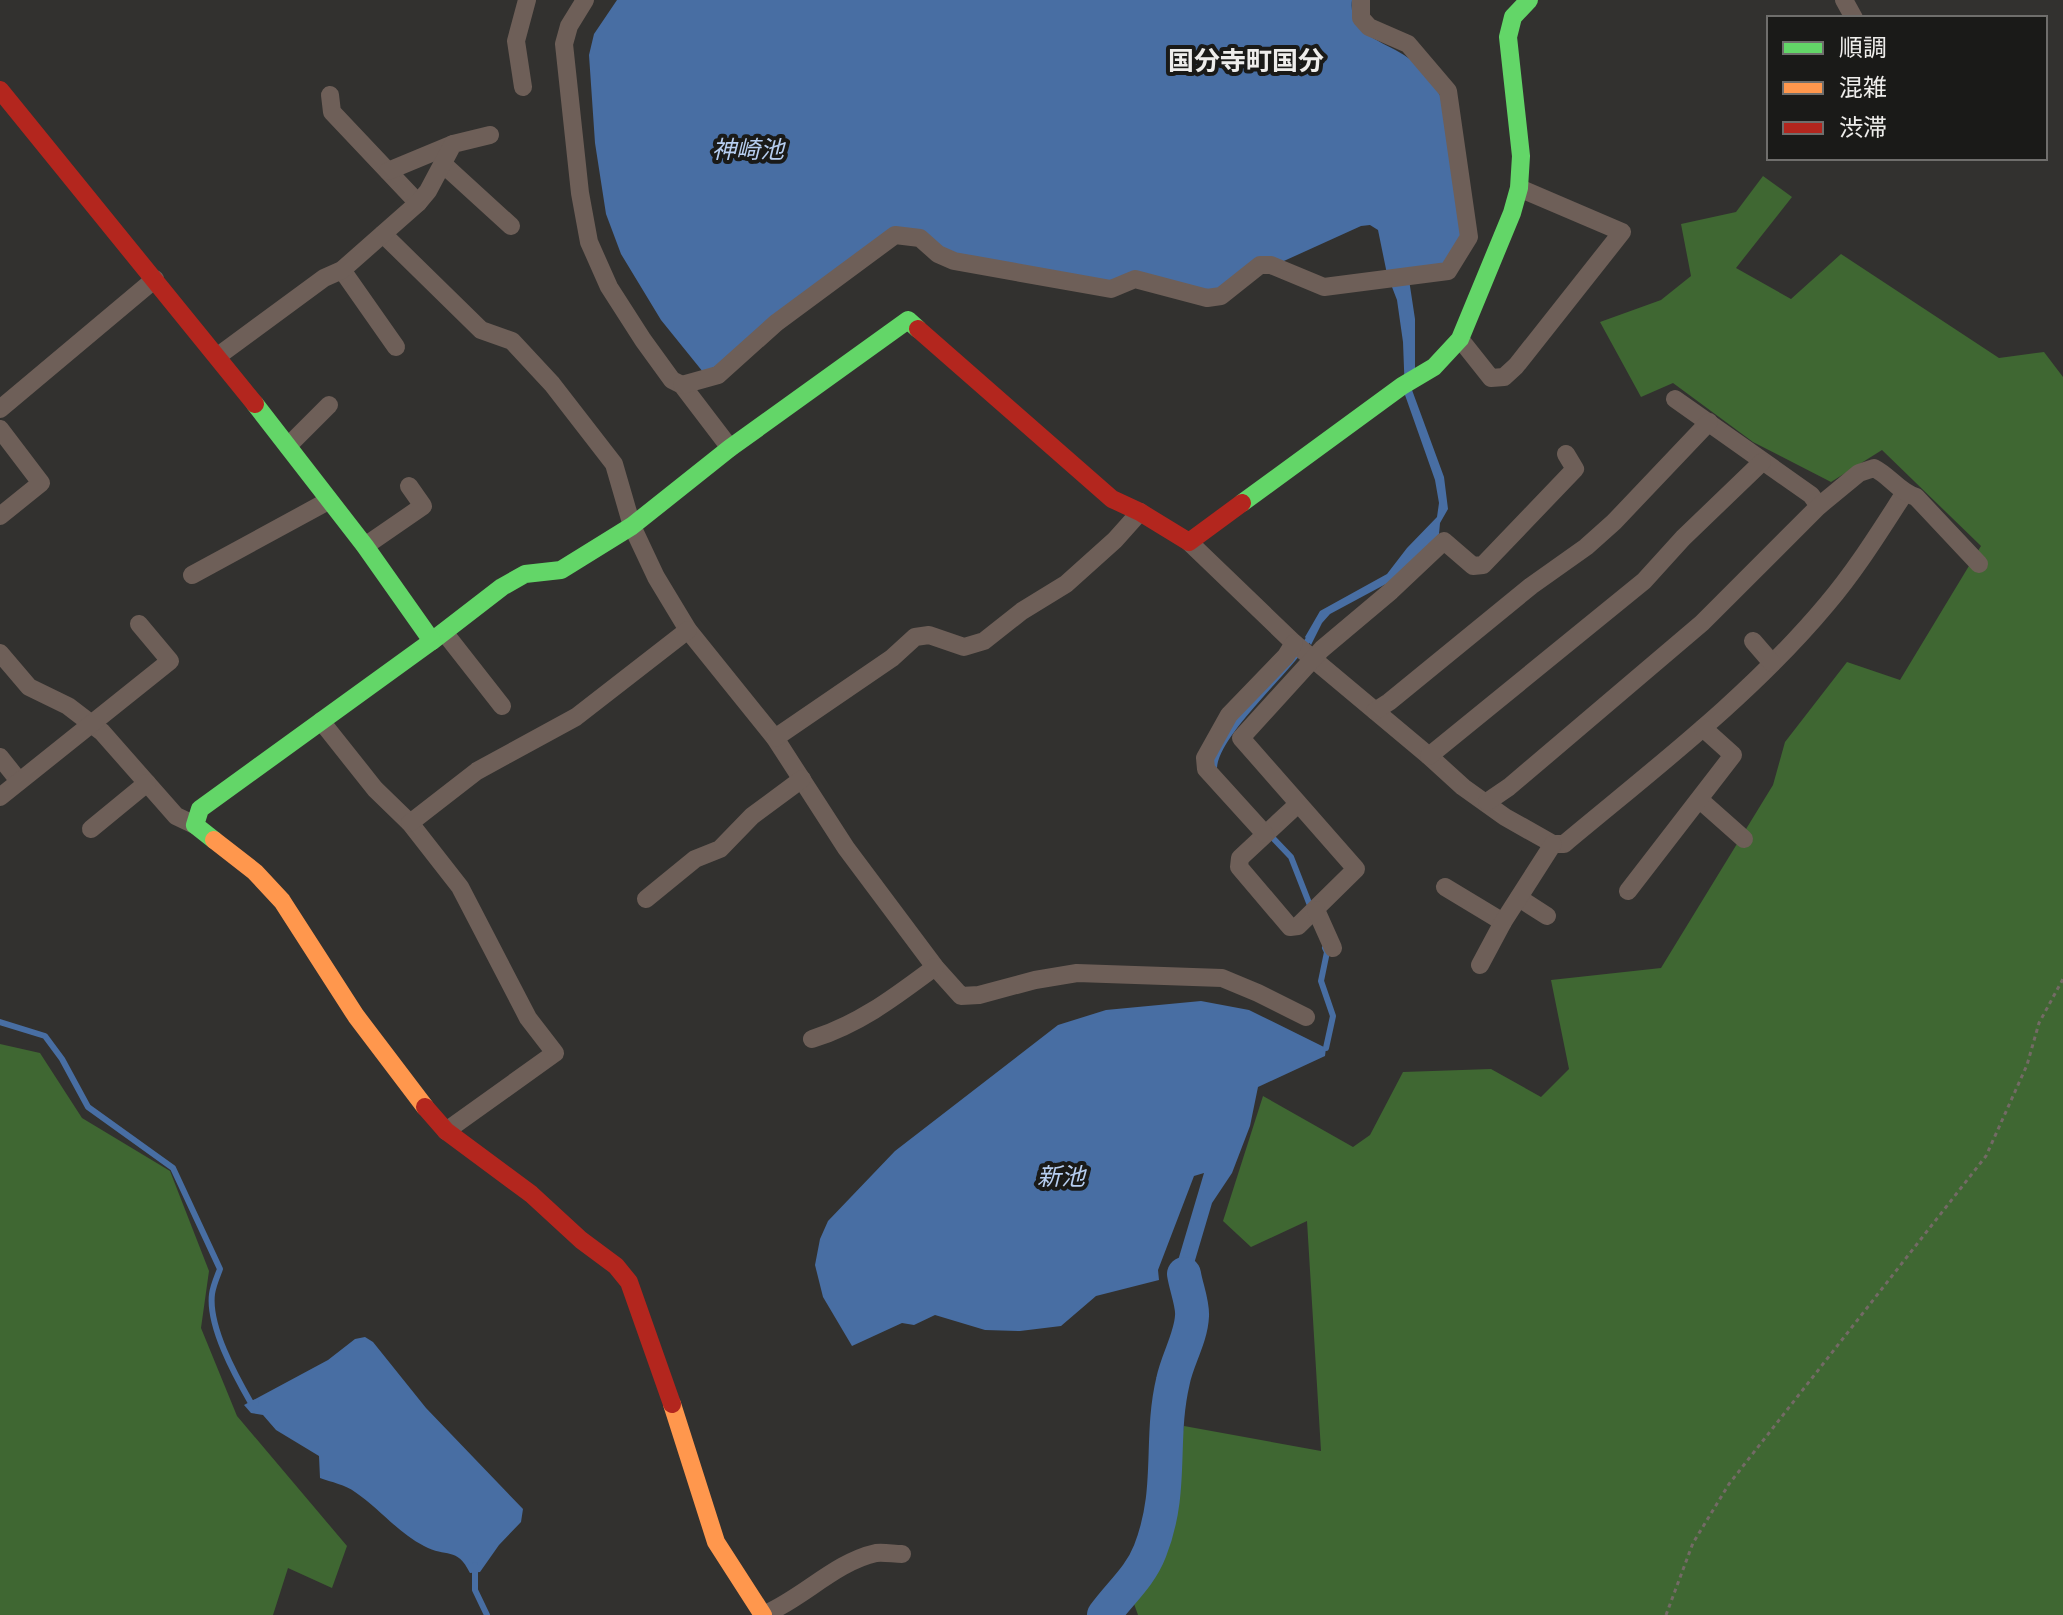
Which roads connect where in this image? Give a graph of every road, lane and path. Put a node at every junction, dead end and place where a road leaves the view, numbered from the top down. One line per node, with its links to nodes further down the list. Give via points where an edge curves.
1 (527, 0): 5 (street, via 516,41)
2 (585, 0): 21 (street, via 564,44 589,242 609,287 643,340 672,380)
3 (1361, 0): 21 (street, via 1361,18 1369,27 1408,44 1448,91 1469,237 1448,271 1324,287 1260,265 1221,296 1207,298 1135,279 1111,289 954,261 920,238 895,235 776,323 718,375)
4 (1529, 0): 12 (street, via 1513,17 1508,37 1521,156)
5 (523, 87)
6 (0, 91): 17 (street)
7 (330, 95): 11 (street, via 332,112)
8 (490, 135): 9 (street)
9 (453, 144): 10 (street); 11 (street)
10 (443, 164): 13 (street); 14 (street)
11 (388, 171): 13 (street)
12 (1519, 188): 18 (street); 18 (street, via 1622,232 1504,377 1491,378)
13 (418, 203): 15 (street)
14 (511, 226)
15 (383, 234): 16 (street); 37 (street, via 481,330 512,341 552,384 614,464)
16 (342, 270): 19 (street); 20 (street)
17 (155, 279): 20 (street); 24 (street)
18 (1460, 339): 38 (street, via 1434,367)
19 (396, 347)
20 (218, 356): 27 (street)
21 (682, 385): 28 (street)
22 (1675, 399): 25 (street)
23 (329, 405): 27 (street)
24 (0, 409)
25 (1709, 422): 30 (street); 50 (street, via 1586,547)
26 (0, 429): 36 (street, via 41,483)
27 (288, 446): 33 (street)
28 (730, 448): 35 (street, via 908,320 1112,499); 37 (street)
29 (1566, 454): 46 (street, via 1575,469 1483,565 1473,566 1444,541 1322,649)
30 (1762, 462): 34 (street); 55 (street, via 1644,581)
31 (409, 486): 39 (street, via 423,506)
32 (1904, 494): 34 (street, via 1874,468 1859,473); 40 (street, via 1916,497); 48 (street, via 1859,563)
33 (328, 501): 39 (street); 41 (street)
34 (1819, 506): 62 (street, via 1702,623)
35 (1140, 512): 38 (street); 54 (street, via 1066,584 984,641 964,647 929,635 915,637)
36 (0, 516)
37 (632, 526): 43 (street); 44 (street, via 561,570 525,574 502,587)
38 (1189, 542): 46 (street)
39 (365, 546): 44 (street)
40 (1979, 564)
41 (192, 575)
42 (139, 624): 52 (street, via 170,661)
43 (688, 630): 54 (street); 64 (street, via 576,717 477,771)
44 (438, 636): 49 (street); 51 (street)
45 (1753, 641): 48 (street)
46 (1303, 651): 50 (street); 63 (street, via 1241,738); 67 (street, via 1286,656 1229,715 1205,758 1206,769)
47 (0, 653): 52 (street, via 29,687)
48 (1772, 663): 53 (street)
49 (502, 706)
50 (1375, 711): 55 (street)
51 (321, 721): 64 (street, via 375,789); 65 (street, via 200,809)
52 (91, 724): 58 (street); 59 (street)
53 (1703, 728): 61 (street, via 1733,755); 69 (street, via 1564,844)
54 (775, 738): 57 (street)
55 (1429, 756): 62 (street)
56 (0, 757): 58 (street)
57 (802, 779): 73 (street, via 752,816 720,849 695,859); 79 (street)
58 (19, 781): 60 (street)
59 (147, 783): 65 (street, via 176,816); 66 (street)
60 (0, 797)
61 (1700, 800): 68 (street); 71 (street)
62 (1487, 802): 69 (street)
63 (1298, 804): 67 (street); 74 (street, via 1356,869)
64 (410, 823): 83 (street, via 460,887 528,1018 555,1053)
65 (195, 825): 83 (street, via 255,872 282,901 356,1016)
66 (91, 829)
67 (1265, 834): 74 (street, via 1240,858 1239,867 1290,927)
68 (1744, 839)
69 (1553, 844): 72 (street)
70 (1445, 887): 76 (street)
71 (1628, 891)
72 (1519, 898): 75 (street); 76 (street)
73 (646, 899)
74 (1316, 910): 77 (street)
75 (1547, 916)
76 (1503, 922): 78 (street)
77 (1333, 948)
78 (1480, 965)
79 (935, 967): 81 (street, via 961,996 1077,973 1222,978); 82 (street, via 877,1011)
80 (2063, 979): 86 (path, via 2039,1023 2027,1065 1986,1156 1729,1484 1693,1543)
81 (1306, 1017)
82 (812, 1039)
83 (446, 1131): 85 (street, via 531,1194 629,1282 716,1542)
84 (902, 1554): 85 (street, via 878,1553 849,1563)
85 (763, 1615)
86 (1666, 1615)

